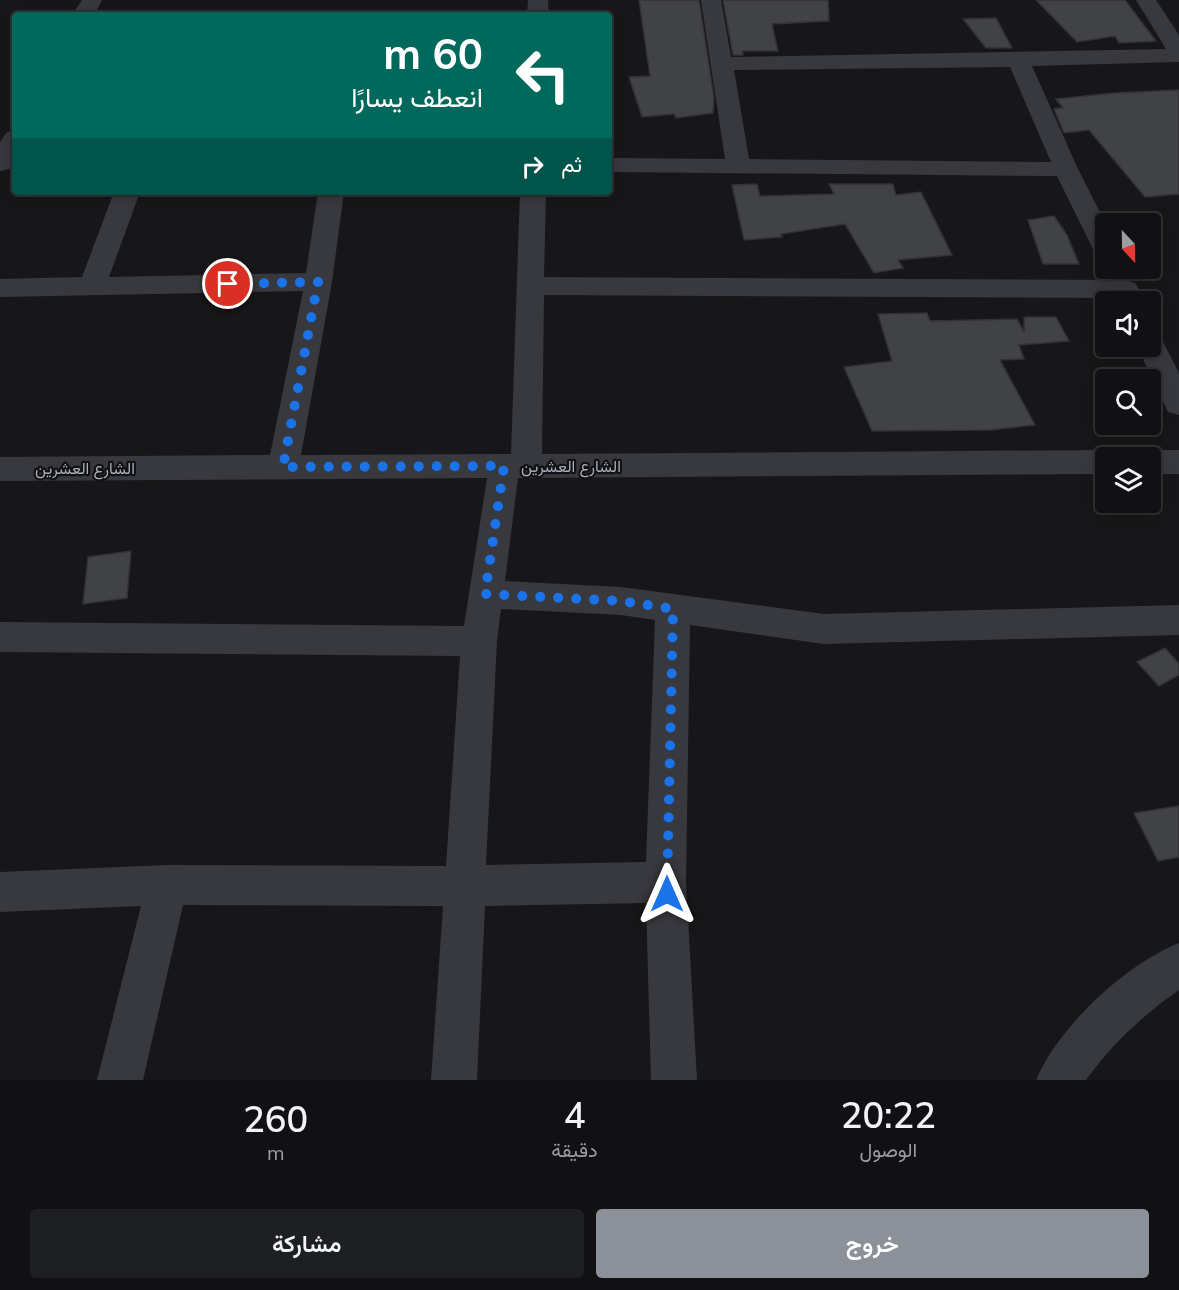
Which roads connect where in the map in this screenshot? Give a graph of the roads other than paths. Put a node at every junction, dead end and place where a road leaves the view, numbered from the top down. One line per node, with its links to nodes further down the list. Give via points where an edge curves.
1 (711, 0): 5 (street)
2 (1146, 0): 3 (street)
3 (1179, 54): 4 (street)
4 (1018, 60): 5 (street); 10 (street)
5 (723, 64): 7 (street)
6 (12, 143): 9 (street)
7 (738, 164): 8 (street); 10 (street)
8 (612, 165)
9 (0, 166)
10 (1066, 169): 14 (street)
11 (126, 195): 18 (street)
12 (331, 195): 15 (street)
13 (533, 195): 16 (street)
14 (1095, 227)
15 (318, 282): 18 (street); 26 (street)
16 (530, 286): 17 (street); 25 (street)
17 (1124, 286)
18 (92, 287): 19 (street)
19 (0, 288)
20 (1157, 357): 21 (street)
21 (1179, 404)
22 (1095, 462): 25 (street, الشارع العشرين)
23 (1161, 462): 24 (street)
24 (1179, 462)
25 (515, 466): 26 (street, الشارع العشرين); 28 (street)
26 (283, 467): 27 (street, الشارع العشرين)
27 (0, 469)
28 (485, 594): 29 (street, via 621,601); 32 (street)
29 (673, 609): 30 (street, via 824,629); 33 (street)
30 (1179, 620)
31 (0, 637): 32 (street)
32 (479, 641): 35 (street)
33 (666, 882): 35 (street); 40 (street)
34 (167, 885): 35 (street); 36 (street); 38 (street)
35 (463, 886): 39 (street)
36 (5, 899)
37 (1179, 964): 41 (street, via 1132,997 1102,1026)
38 (120, 1080)
39 (454, 1080)
40 (674, 1080)
41 (1059, 1080)

